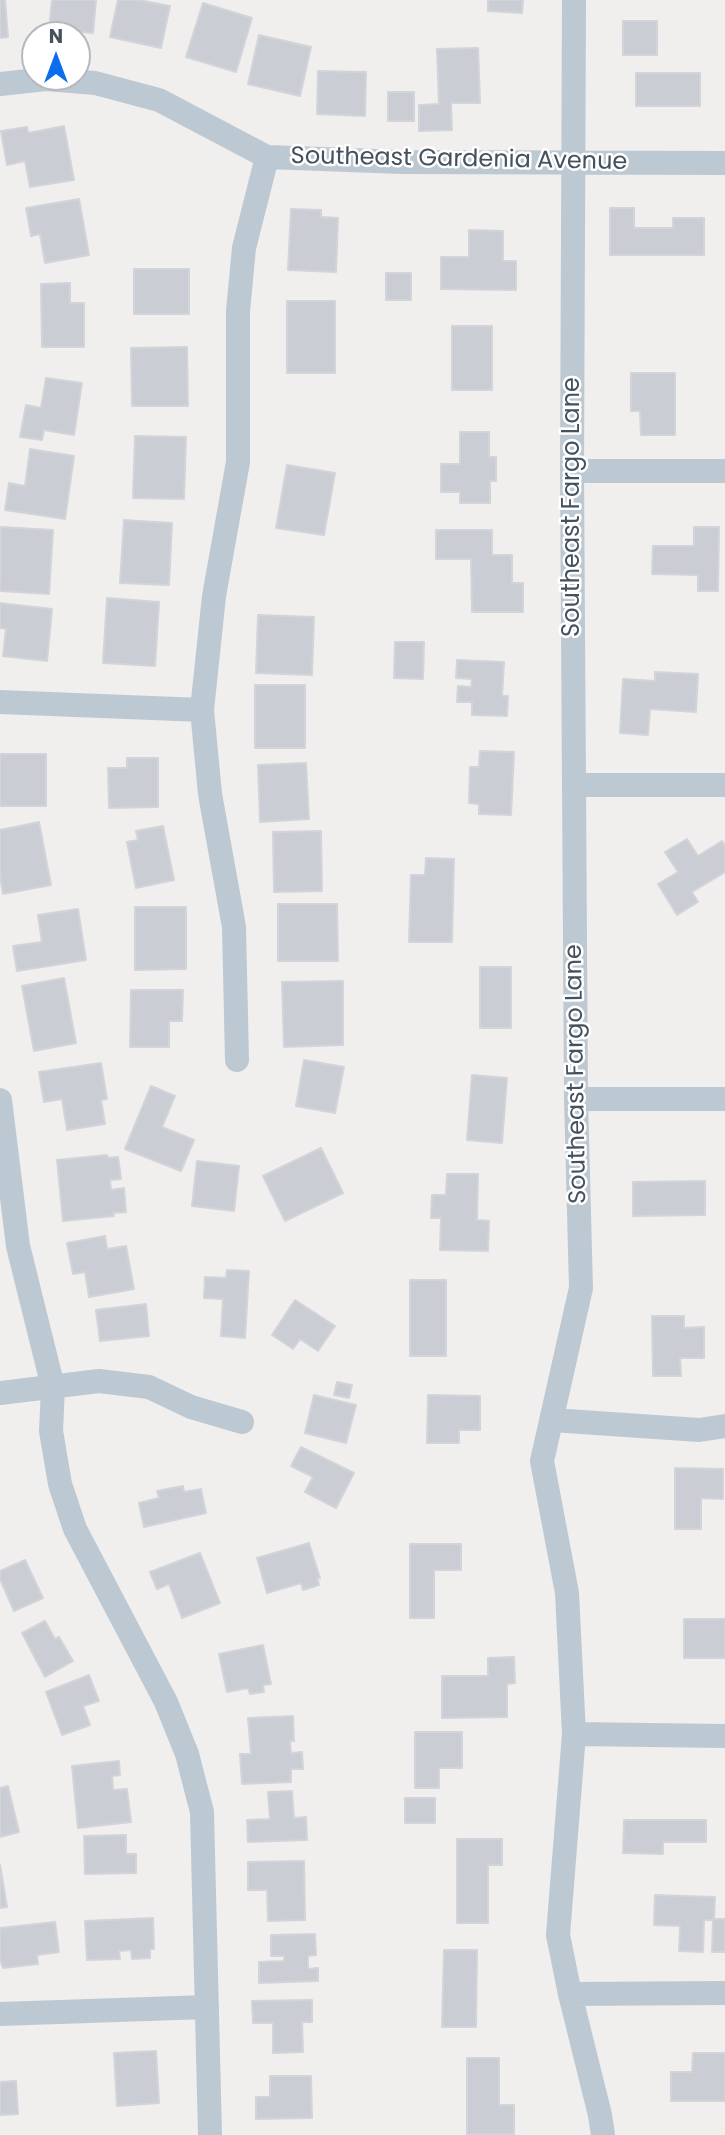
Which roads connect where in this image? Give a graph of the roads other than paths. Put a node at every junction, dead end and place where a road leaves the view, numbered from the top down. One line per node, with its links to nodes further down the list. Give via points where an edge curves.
1 (574, 0): 4 (street, Southeast Fargo Lane)
2 (0, 84): 3 (street, Southeast Gardenia Avenue, via 46,79 95,83 159,100)
3 (267, 156): 4 (street, Southeast Gardenia Avenue); 9 (street, via 244,248 238,311 237,462 214,596)
4 (573, 162): 5 (street, Southeast Gardenia Avenue); 6 (street, Southeast Fargo Lane)
5 (725, 163)
6 (572, 471): 7 (street); 10 (street, Southeast Fargo Lane)
7 (725, 471)
8 (0, 702): 9 (street)
9 (202, 710): 12 (street, via 210,794 234,927)
10 (575, 785): 11 (street); 13 (street, Southeast Fargo Lane)
11 (725, 785)
12 (237, 1060)
13 (576, 1099): 14 (street); 18 (street, Southeast Fargo Lane, via 581,1289)
14 (725, 1099)
15 (0, 1100): 16 (street, via 18,1246)
16 (53, 1387): 17 (street); 19 (street, via 99,1381 149,1387 191,1407); 25 (street, via 51,1431 60,1484 75,1529 166,1702 187,1754 202,1812)
17 (0, 1393)
18 (552, 1420): 20 (street, via 699,1430); 21 (street, Southeast Fargo Lane, via 542,1461 567,1593)
19 (242, 1422)
20 (725, 1426)
21 (574, 1734): 22 (street); 24 (street, Southeast Fargo Lane, via 558,1935)
22 (725, 1736)
23 (725, 1993): 24 (street)
24 (570, 1994): 28 (street, Southeast Fargo Lane)
25 (208, 2007): 26 (street); 27 (street)
26 (0, 2014)
27 (211, 2135)
28 (603, 2135)

